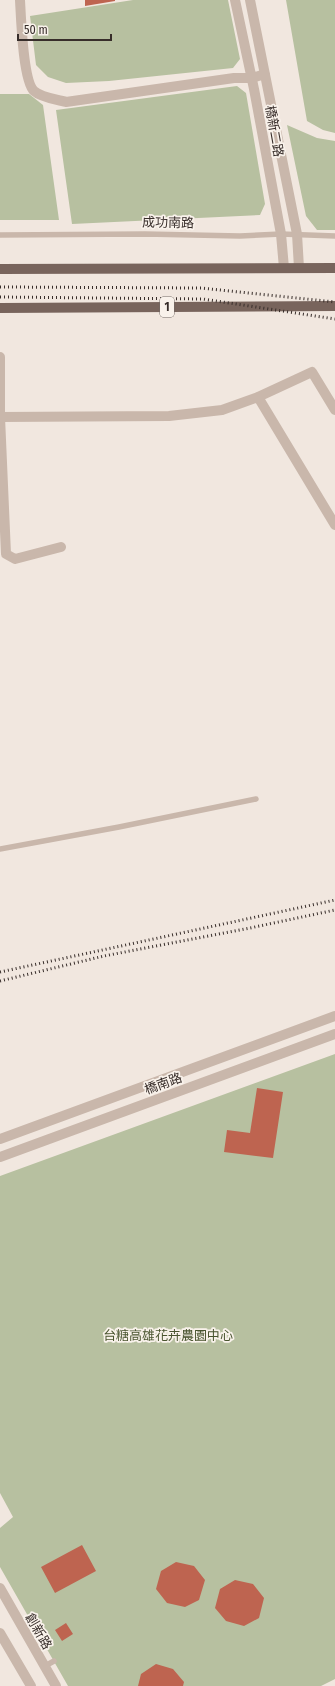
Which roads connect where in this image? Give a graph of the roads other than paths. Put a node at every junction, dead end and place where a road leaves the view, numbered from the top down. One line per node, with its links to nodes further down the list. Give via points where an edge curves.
1 (20, 0): 5 (street, via 25,65 32,90 41,96 66,102 234,78)
2 (235, 0): 5 (street, 橋新二路)
3 (250, 0): 4 (street, 橋新二路)
4 (265, 74): 5 (street); 7 (street, 橋新二路)
5 (252, 78): 6 (street, 橋新二路)
6 (281, 234): 7 (lane, 成功南路); 8 (lane, 成功南路); 10 (street, 橋新二路)
7 (297, 234): 9 (lane, 成功南路); 11 (street, 橋新二路)
8 (0, 235)
9 (335, 236)
10 (284, 268): 11 (main road); 13 (main road)
11 (299, 268): 12 (main road)
12 (335, 268)
13 (0, 269)
14 (335, 306): 15 (main road, 1)
15 (0, 308)
16 (0, 357): 19 (street)
17 (258, 396): 18 (street, via 312,372); 19 (street, via 222,410 169,416); 20 (street)
18 (335, 410)
19 (0, 417): 21 (street, via 6,554 15,559)
20 (335, 525)
21 (61, 547)
22 (256, 800): 23 (lane)
23 (0, 849)
24 (335, 1016): 26 (street, 橋南路)
25 (335, 1034): 27 (street, 橋南路)
26 (0, 1139)
27 (0, 1157)
28 (0, 1588): 31 (street, 創新路)
29 (0, 1633): 32 (street)
30 (54, 1662): 31 (lane)
31 (45, 1666): 33 (street, 創新路)
32 (31, 1686)
33 (56, 1686)

